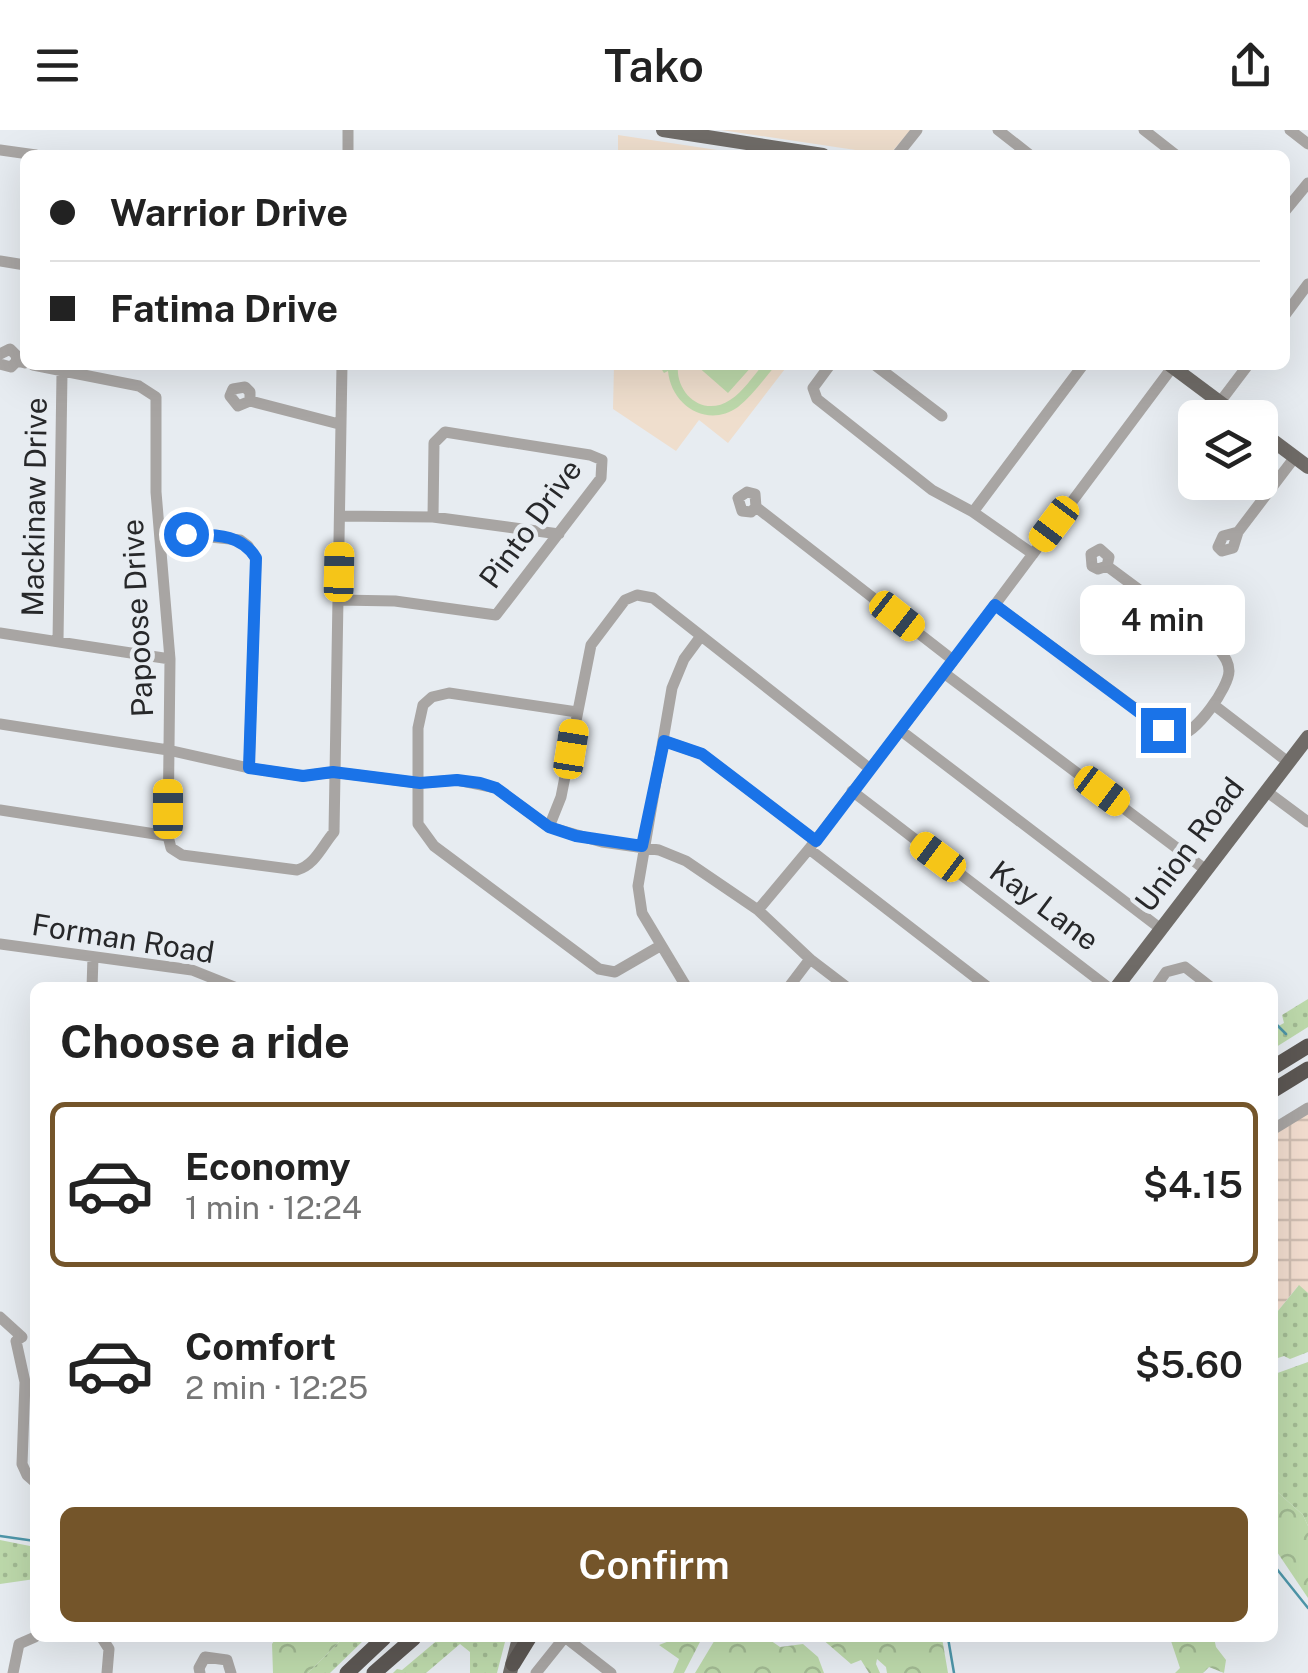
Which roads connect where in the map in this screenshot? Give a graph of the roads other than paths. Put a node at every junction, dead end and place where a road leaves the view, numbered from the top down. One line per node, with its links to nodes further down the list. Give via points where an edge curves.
1 (663, 130): 7 (main road)
2 (917, 130): 8 (street)
3 (998, 130): 9 (street)
4 (1144, 130): 10 (street)
5 (1290, 130): 6 (street)
6 (1308, 144)
7 (791, 150)
8 (902, 150)
9 (1024, 150)
10 (1170, 150)
11 (1308, 183): 12 (street)
12 (1290, 205)
13 (1308, 284): 14 (street)
14 (1303, 302)
15 (0, 354): 16 (street, via 10,350)
16 (20, 361)
17 (51, 370): 25 (street)
18 (342, 370): 30 (street)
19 (826, 370): 35 (street, via 813,388 817,399 932,490)
20 (882, 370): 29 (street)
21 (1079, 370): 35 (street)
22 (1169, 370): 41 (street)
23 (1177, 370): 27 (main road)
24 (1244, 370): 28 (street)
25 (62, 373): 38 (street, Papoose Drive, via 140,386 156,397); 47 (street, Mackinaw Drive)
26 (250, 400): 30 (street)
27 (1217, 400)
28 (1222, 400)
29 (942, 416)
30 (339, 424): 36 (street)
31 (1278, 445): 32 (main road)
32 (1294, 457): 33 (main road); 39 (street)
33 (1308, 467)
34 (756, 508): 49 (street)
35 (973, 512): 41 (street)
36 (340, 516): 37 (street); 43 (street)
37 (433, 517): 40 (street); 40 (street, Pinto Drive, via 434,443 445,432 602,460 602,478)
38 (160, 532): 48 (street, Papoose Drive); 59 (street, via 240,540 256,558)
39 (1238, 532)
40 (559, 534): 43 (street, Pinto Drive, via 496,616)
41 (1032, 554): 44 (street)
42 (1107, 566): 51 (street, via 1219,648 1230,665)
43 (338, 600): 61 (street)
44 (995, 605): 49 (street); 51 (street, via 1163,730 1186,732)
45 (0, 633): 47 (street)
46 (701, 636): 52 (street, via 648,596 625,600 591,645); 56 (street, via 672,688); 60 (street)
47 (58, 641): 48 (street)
48 (170, 659): 57 (street, Papoose Drive)
49 (953, 660): 50 (street)
50 (944, 673): 54 (street); 71 (street)
51 (1214, 704): 58 (street)
52 (577, 712): 62 (street, via 442,693 423,704 420,715); 67 (street, via 562,797)
53 (0, 724): 57 (street)
54 (900, 730): 60 (street); 73 (street)
55 (1308, 736): 58 (main road, Union Road)
56 (664, 741): 69 (street, via 702,754); 70 (street)
57 (168, 750): 59 (street); 68 (street, Papoose Drive)
58 (1288, 762): 63 (main road, Union Road)
59 (249, 768): 61 (street, via 303,776)
60 (869, 768): 64 (street)
61 (333, 772): 62 (street); 68 (street, via 334,832 306,867 182,855)
62 (420, 783): 67 (street, via 457,780 496,788); 75 (street, via 418,824 434,846 599,970 615,972)
63 (1266, 791): 66 (street); 71 (main road, Union Road)
64 (852, 792): 69 (street); 84 (street, Kay Lane)
65 (0, 810): 68 (street)
66 (1308, 822)
67 (549, 827): 70 (street)
68 (168, 836)
69 (812, 845): 72 (street); 83 (street)
70 (642, 846): 72 (street, via 686,861); 75 (street, via 642,913)
71 (1206, 870): 73 (main road, Union Road)
72 (758, 910): 77 (street)
73 (1160, 930): 85 (main road, Union Road)
74 (0, 944): 76 (street, Forman Road)
75 (660, 946): 80 (street)
76 (92, 956): 78 (street); 79 (street, Forman Road, via 192,970)
77 (810, 958): 81 (street); 82 (street)
78 (92, 982)
79 (222, 982)
80 (683, 982)
81 (792, 982)
82 (840, 982)
83 (982, 982)
84 (1105, 982)
85 (1118, 982)
86 (1159, 982): 87 (street, via 1166,972 1185,967)
87 (1204, 982)
88 (1308, 1046): 89 (highway)
89 (1278, 1064)
90 (1308, 1069): 91 (highway)
91 (1278, 1087)
92 (1308, 1108): 93 (street)
93 (1278, 1126)
94 (0, 1317): 95 (street)
95 (29, 1337): 96 (street, via 16,1341 25,1382 22,1464)
96 (30, 1478)
97 (30, 1639): 106 (street, via 19,1644)
98 (380, 1642): 110 (highway)
99 (409, 1642): 111 (highway)
100 (518, 1642): 105 (main road)
101 (528, 1642): 105 (highway)
102 (562, 1642): 112 (street)
103 (570, 1642): 113 (street)
104 (106, 1643): 107 (street)
105 (512, 1669)
106 (13, 1673)
107 (107, 1673)
108 (200, 1673): 109 (street, via 205,1657 227,1660)
109 (232, 1673)
110 (347, 1673)
111 (374, 1673)
112 (536, 1673)
113 (611, 1673)

